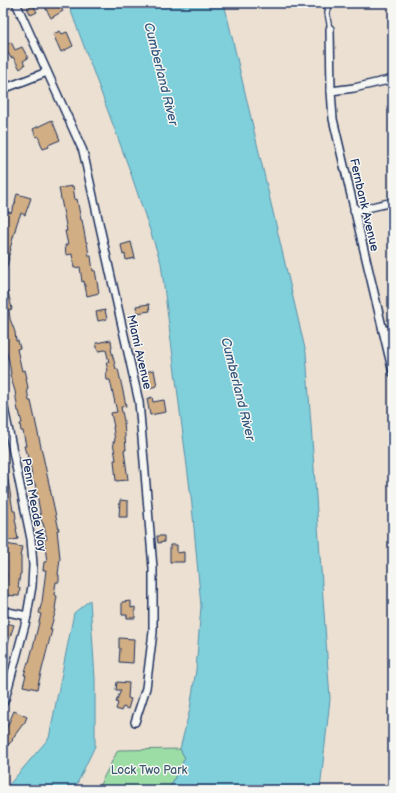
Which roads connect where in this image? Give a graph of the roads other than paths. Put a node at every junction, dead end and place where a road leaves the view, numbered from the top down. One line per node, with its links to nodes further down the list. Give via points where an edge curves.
1 (16, 3): 6 (street, Miami Avenue)
2 (321, 3): 4 (lane)
3 (330, 3): 4 (lane)
4 (329, 9): 5 (lane, via 327,13)
5 (330, 29): 9 (street, Fernbank Avenue)
6 (47, 72): 8 (street); 19 (street, Miami Avenue, via 83,151 139,402 153,568 153,632 146,688)
7 (393, 79): 9 (street)
8 (3, 89)
9 (331, 91): 11 (street, Fernbank Avenue, via 333,119)
10 (393, 202): 11 (street)
11 (354, 211): 13 (street, Fernbank Avenue)
12 (393, 329): 13 (street)
13 (383, 331): 14 (street, Fernbank Avenue)
14 (393, 373)
15 (3, 403): 17 (street, Penn Meade Way, via 31,539 32,586)
16 (3, 611): 17 (street)
17 (27, 616): 18 (street, Penn Meade Way)
18 (3, 703)
19 (135, 722)

